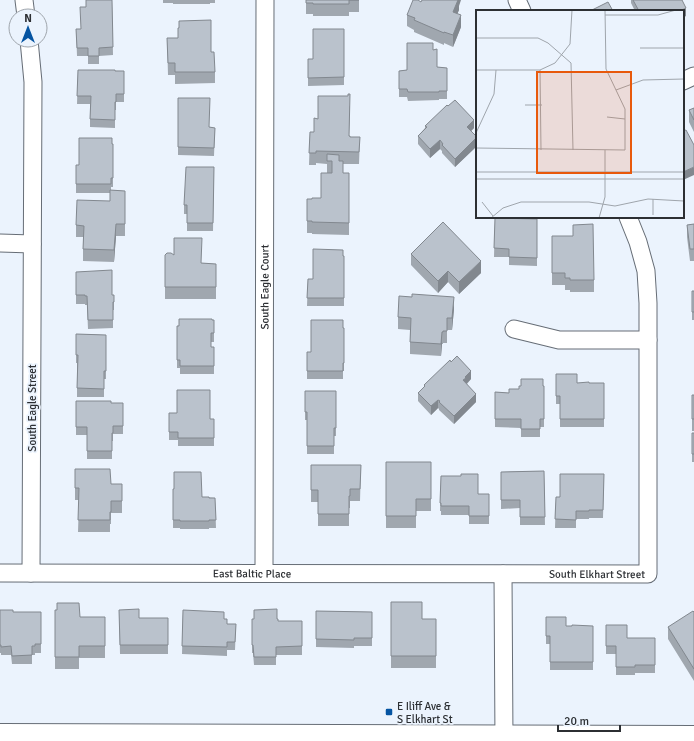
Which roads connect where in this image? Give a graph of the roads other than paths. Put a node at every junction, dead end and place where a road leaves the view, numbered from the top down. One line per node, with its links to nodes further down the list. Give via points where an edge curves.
1 (265, 0): 14 (street, South Eagle Court)
2 (517, 0): 3 (street)
3 (522, 10)
4 (30, 48): 9 (street, South Eagle Street, via 33,82)
5 (694, 76): 6 (street)
6 (684, 81)
7 (628, 218): 11 (street, South Elkhart Street, via 646,271)
8 (0, 244): 9 (street)
9 (32, 244): 13 (street, South Eagle Street)
10 (514, 329): 11 (street, via 559,340)
11 (648, 340): 15 (street, South Elkhart Street, via 648,574)
12 (0, 573): 13 (street, East Baltic Place)
13 (31, 573): 14 (street, East Baltic Place)
14 (264, 573): 15 (street, East Baltic Place)
15 (503, 574): 18 (street)
16 (0, 735): 18 (main road)
17 (694, 737): 18 (main road)
18 (504, 739)

